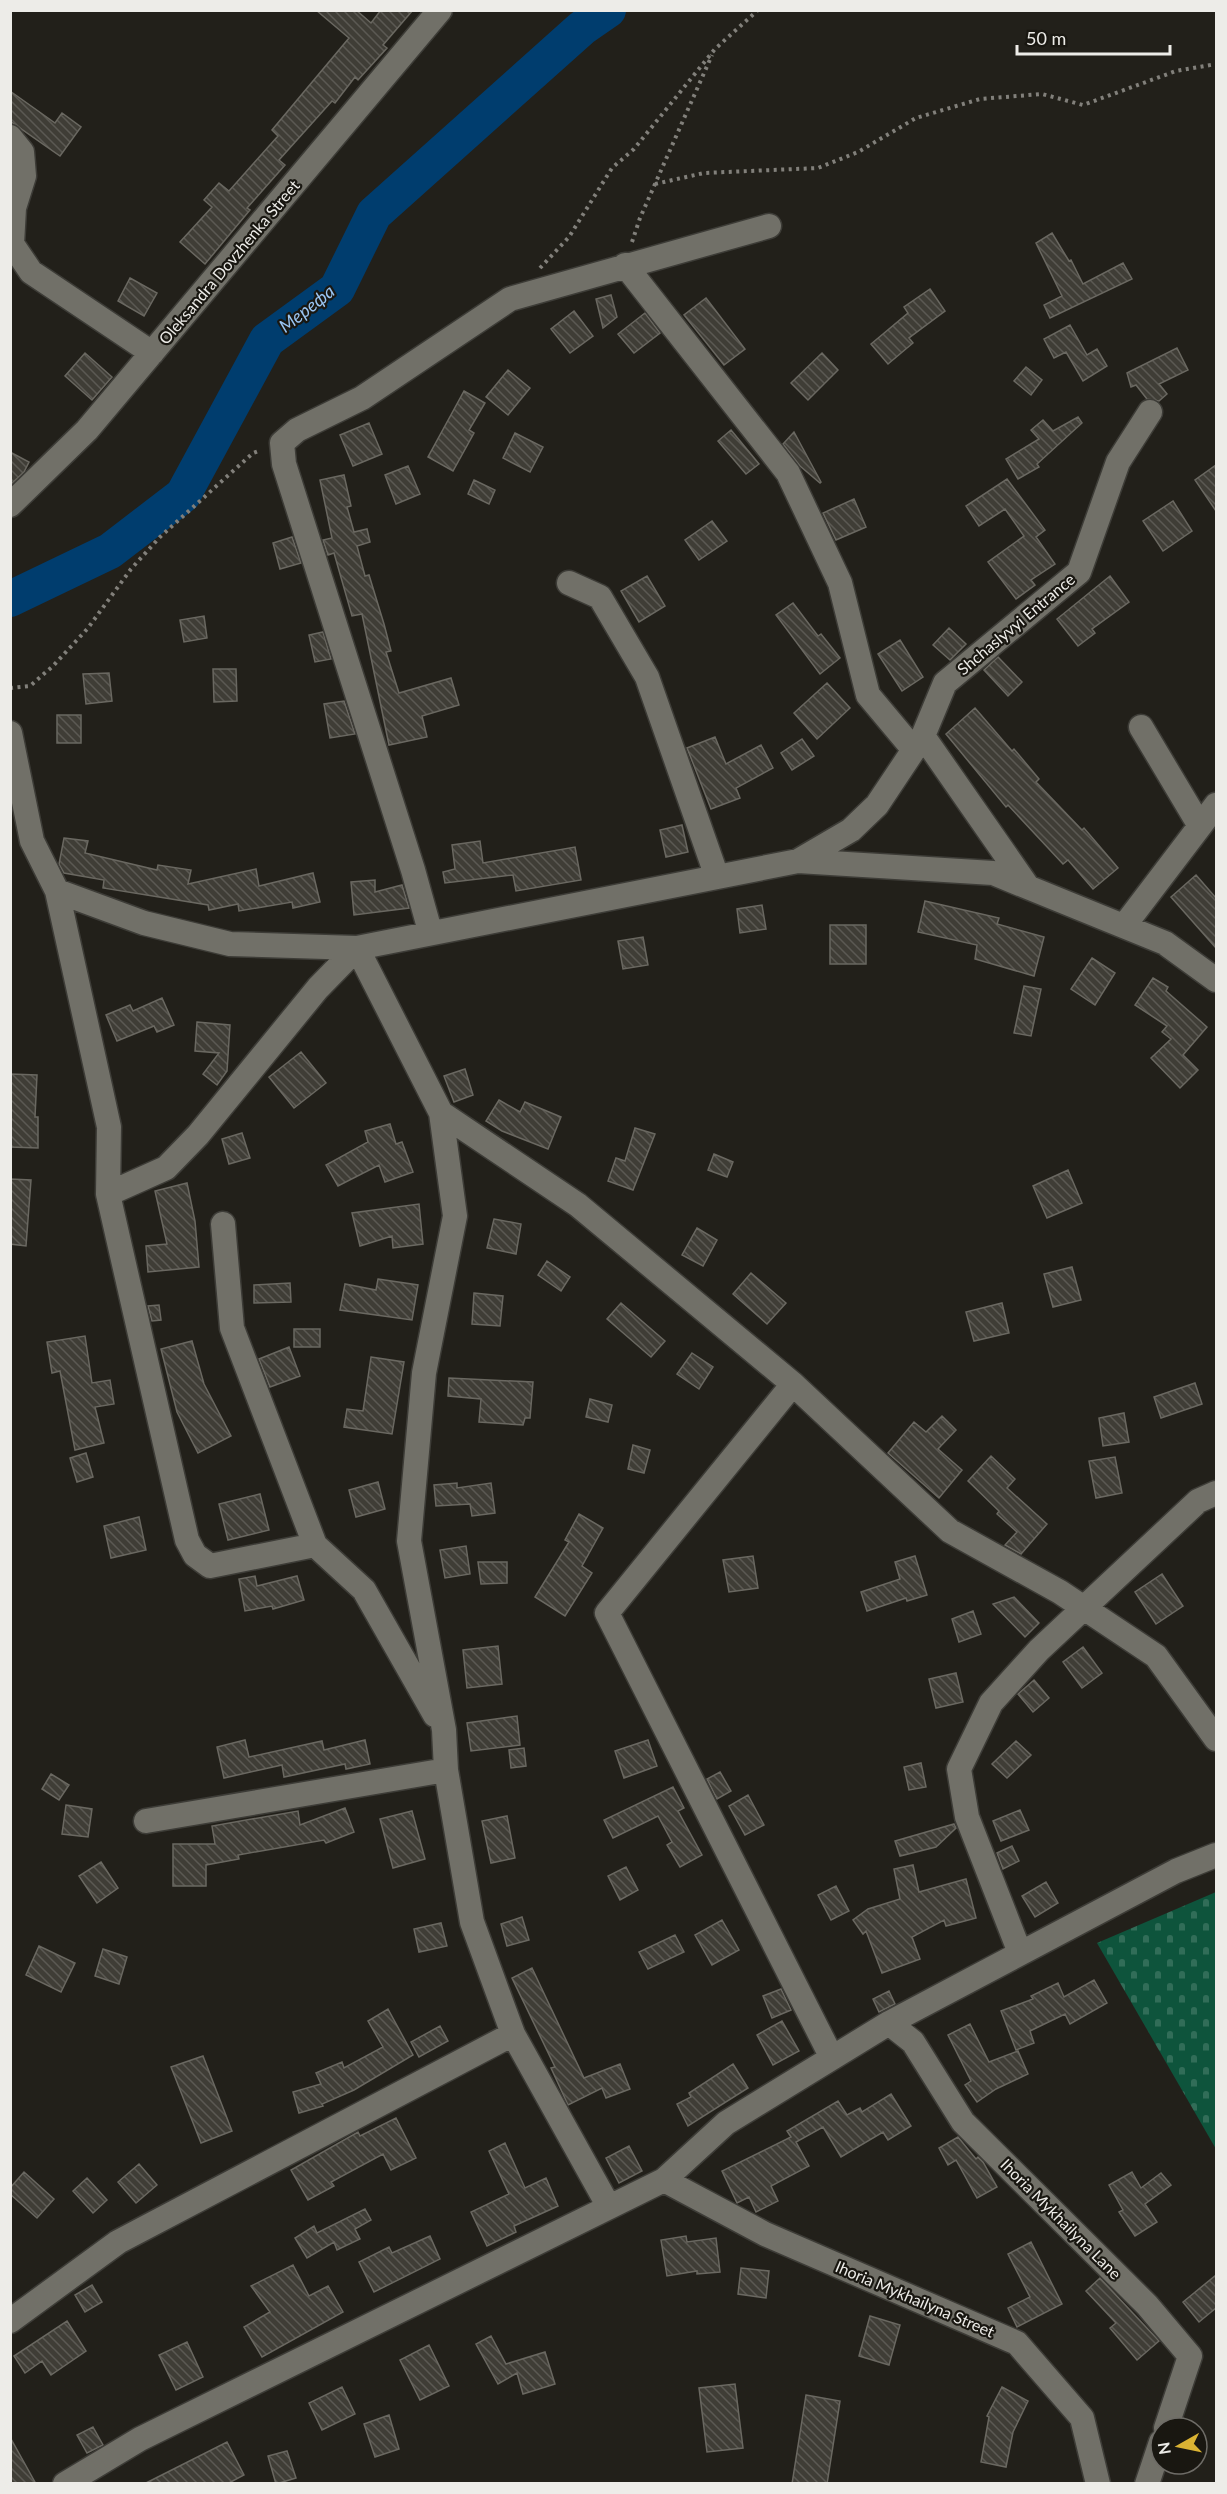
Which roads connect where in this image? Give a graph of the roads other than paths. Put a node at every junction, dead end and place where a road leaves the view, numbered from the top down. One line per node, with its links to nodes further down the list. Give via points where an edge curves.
1 (440, 10): 5 (street, Oleksandra Dovzhenka Street)
2 (10, 137): 5 (street, via 22,152 24,176 14,208 12,244 31,272)
3 (769, 226): 4 (street)
4 (625, 265): 11 (street, via 788,472 840,583 868,695); 19 (street, via 510,299 362,398 297,430 282,443 284,464)
5 (152, 353): 7 (street, Oleksandra Dovzhenka Street, via 87,430)
6 (1150, 412): 11 (street, Shchaslyvyi Entrance, via 1118,462 1079,572 945,683)
7 (12, 501)
8 (569, 583): 15 (street, via 600,597 647,677)
9 (1141, 727): 13 (street)
10 (10, 733): 17 (street, via 32,841)
11 (918, 743): 14 (street, Shchaslyvyi Entrance, via 877,806 851,830); 16 (street)
12 (1216, 805): 13 (street)
13 (1200, 826): 18 (street)
14 (798, 861): 15 (street); 16 (street, via 993,873)
15 (717, 877): 19 (street)
16 (1028, 887): 18 (street)
17 (57, 891): 20 (street, via 144,923 230,944); 23 (street, via 109,1126)
18 (1124, 926): 21 (street, via 1165,943)
19 (430, 931): 20 (street)
20 (357, 948): 22 (street); 23 (street, via 318,988 198,1135 166,1168)
21 (1216, 980)
22 (441, 1113): 25 (street, via 578,1204); 29 (street, via 455,1216 424,1373 409,1541)
23 (108, 1194): 27 (street, via 187,1540 195,1555 210,1566)
24 (223, 1224): 27 (street, via 232,1328)
25 (792, 1384): 28 (street, via 950,1531); 39 (street, via 607,1612)
26 (1216, 1493): 28 (street, via 1198,1501)
27 (315, 1545): 29 (street, via 364,1590)
28 (1083, 1607): 30 (street, via 1156,1656); 34 (street, via 991,1703 959,1769 967,1817)
29 (444, 1730): 31 (street)
30 (1216, 1739)
31 (446, 1770): 32 (street); 37 (street, via 472,1922)
32 (146, 1821)
33 (1216, 1855): 34 (street, via 1176,1871)
34 (1020, 1953): 35 (street)
35 (933, 1999): 36 (street); 38 (street)
36 (888, 2023): 38 (street, Ihoria Mykhailyna Lane); 39 (street)
37 (513, 2034): 41 (street); 42 (street, via 118,2242)
38 (913, 2042): 43 (street, Ihoria Mykhailyna Lane, via 963,2122 1148,2305 1190,2356)
39 (832, 2058): 40 (street, via 726,2123)
40 (664, 2180): 41 (street); 45 (street, Ihoria Mykhailyna Street, via 765,2234 1017,2343 1082,2418)
41 (609, 2207): 44 (street, via 140,2439)
42 (10, 2321)
43 (1170, 2416)
44 (65, 2484)
45 (1098, 2484)

